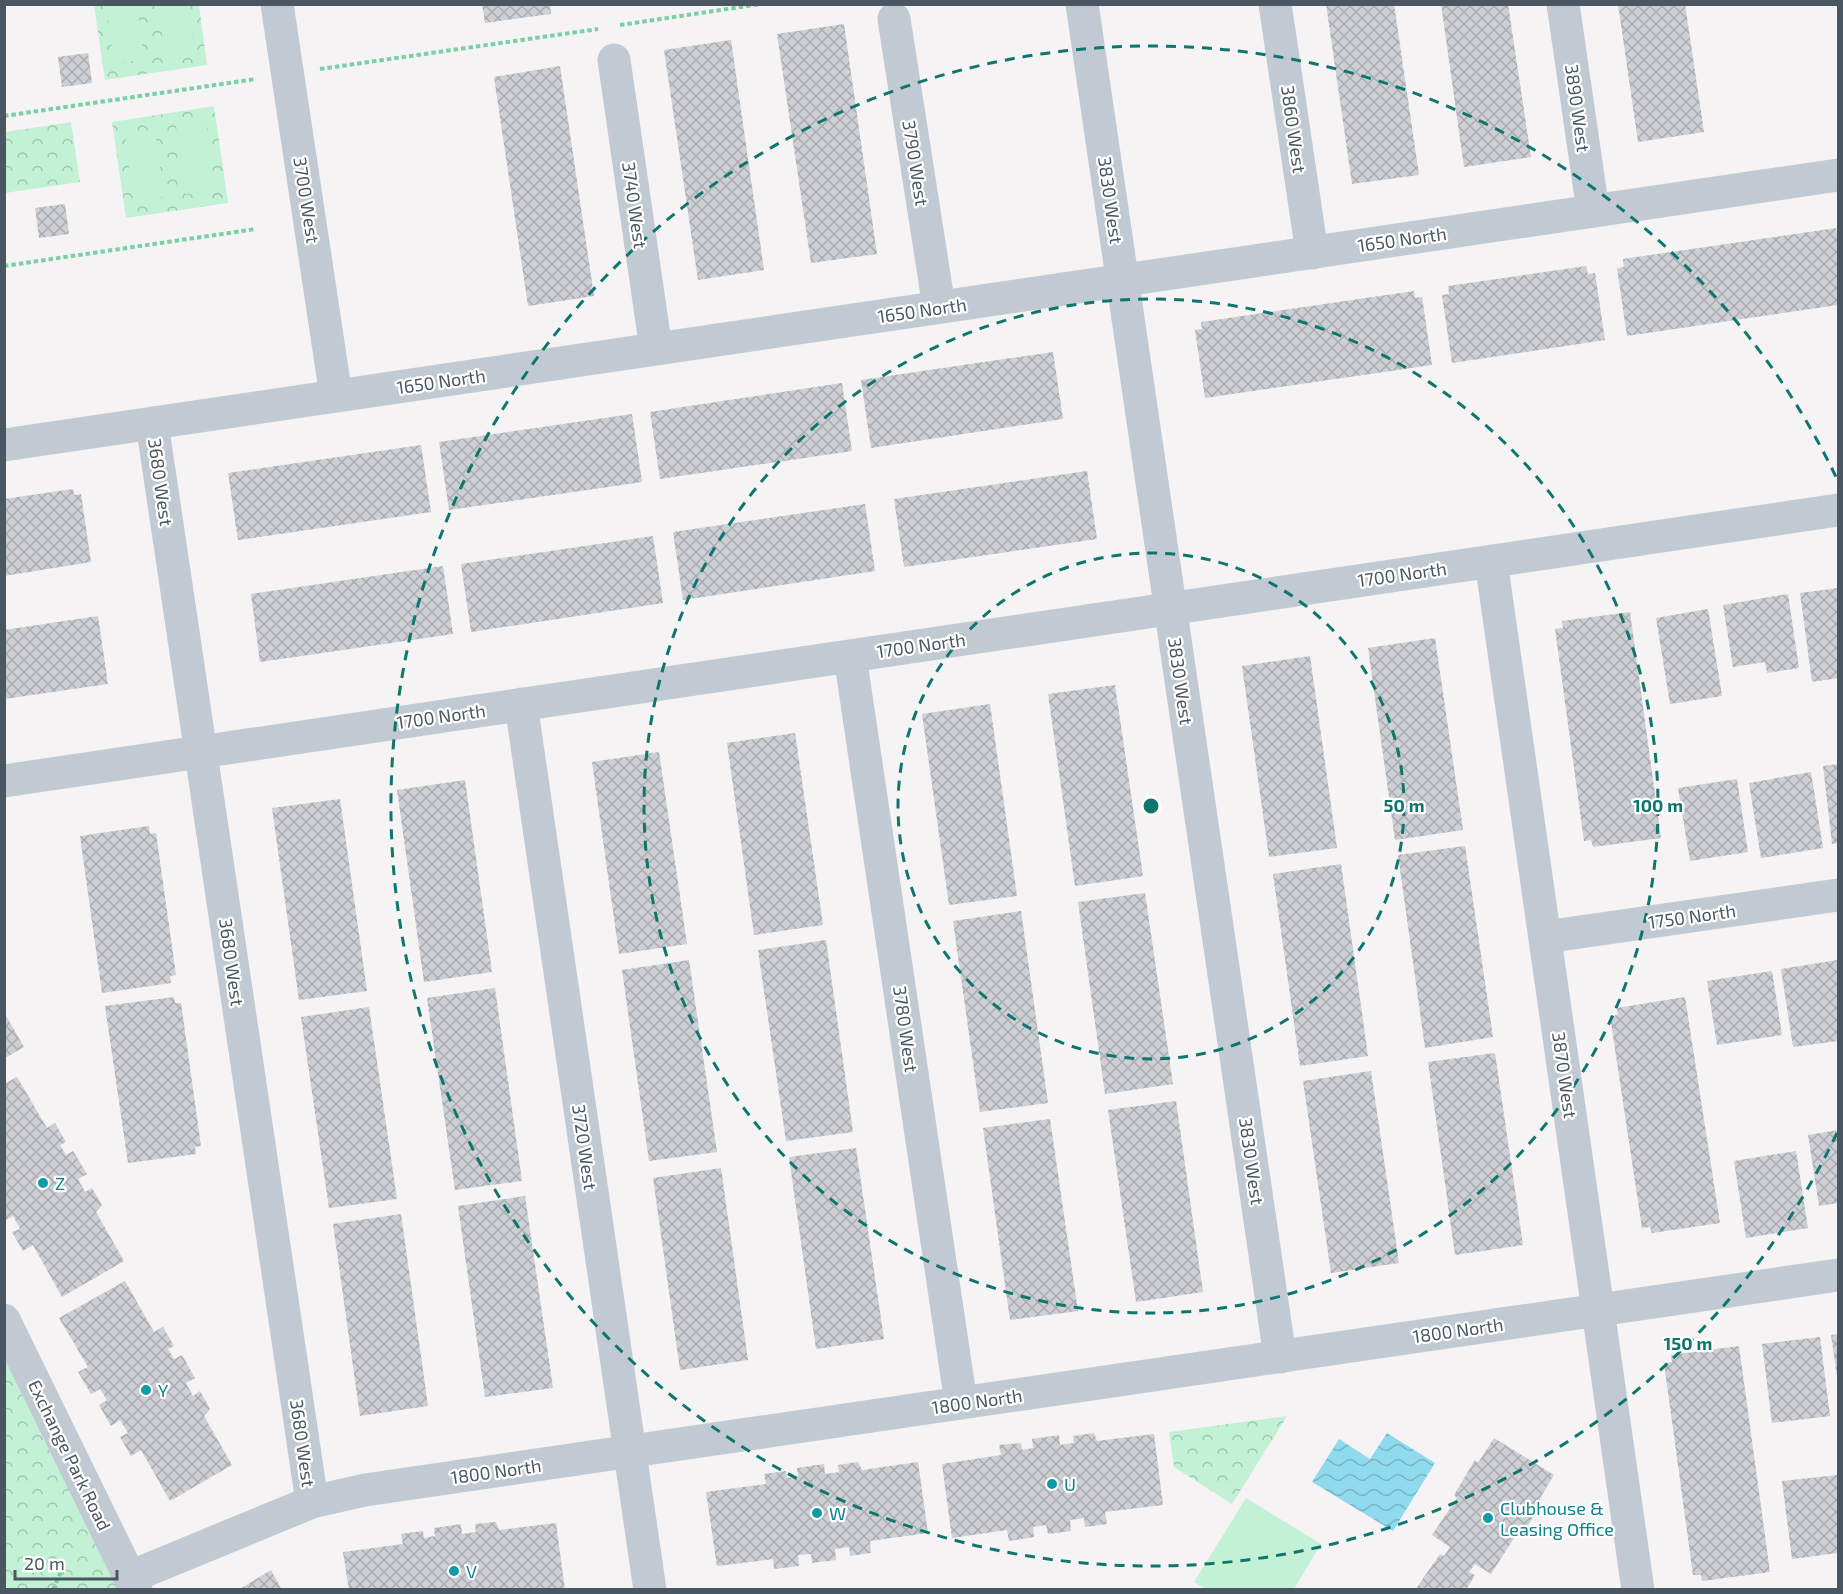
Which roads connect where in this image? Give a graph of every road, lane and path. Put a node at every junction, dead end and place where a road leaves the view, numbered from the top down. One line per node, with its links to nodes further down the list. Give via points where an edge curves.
1 (277, 4): 19 (street, 3700 West)
2 (761, 4): 8 (path)
3 (1082, 4): 16 (street, 3830 West)
4 (1275, 4): 14 (street, 3860 West)
5 (1563, 4): 12 (street, 3890 West)
6 (894, 19): 17 (street, 3790 West)
7 (614, 60): 18 (street, 3740 West)
8 (314, 70)
9 (262, 78): 10 (path)
10 (4, 116)
11 (1839, 175): 12 (street, 1650 North)
12 (1593, 211): 14 (street, 1650 North)
13 (256, 230): 15 (path)
14 (1312, 253): 16 (street, 1650 North)
15 (4, 266)
16 (1123, 280): 17 (street, 1650 North); 24 (street, 3830 West)
17 (939, 307): 18 (street, 1650 North)
18 (656, 349): 19 (street, 1650 North)
19 (336, 396): 20 (street, 1650 North)
20 (152, 423): 21 (street, 1650 North); 27 (street, 3680 West)
21 (4, 444)
22 (1839, 510): 23 (street, 1700 North)
23 (1491, 561): 24 (street, 1700 North); 30 (street, 3870 West)
24 (1171, 608): 25 (street, 1700 North); 34 (street, 3830 West)
25 (850, 656): 26 (street, 1700 North); 35 (street, 3780 West)
26 (521, 704): 27 (street, 1700 North); 36 (street, 3720 West)
27 (201, 752): 28 (street, 1700 North); 37 (street, 3680 West)
28 (4, 781)
29 (1839, 895): 30 (street, 1750 North)
30 (1545, 937): 32 (street, 3870 West)
31 (1839, 1275): 32 (street, 1800 North)
32 (1598, 1310): 34 (street, 1800 North); 42 (street, 3870 West)
33 (4, 1320): 39 (street, Exchange Park Road)
34 (1280, 1356): 35 (street, 1800 North)
35 (960, 1403): 36 (street, 1800 North)
36 (630, 1451): 37 (street, 1800 North, via 365,1490); 41 (street, 3720 West)
37 (312, 1502): 39 (street, 1800 North)
38 (64, 1564): 40 (path)
39 (133, 1583)
40 (53, 1590)
41 (650, 1590)
42 (1638, 1590)

